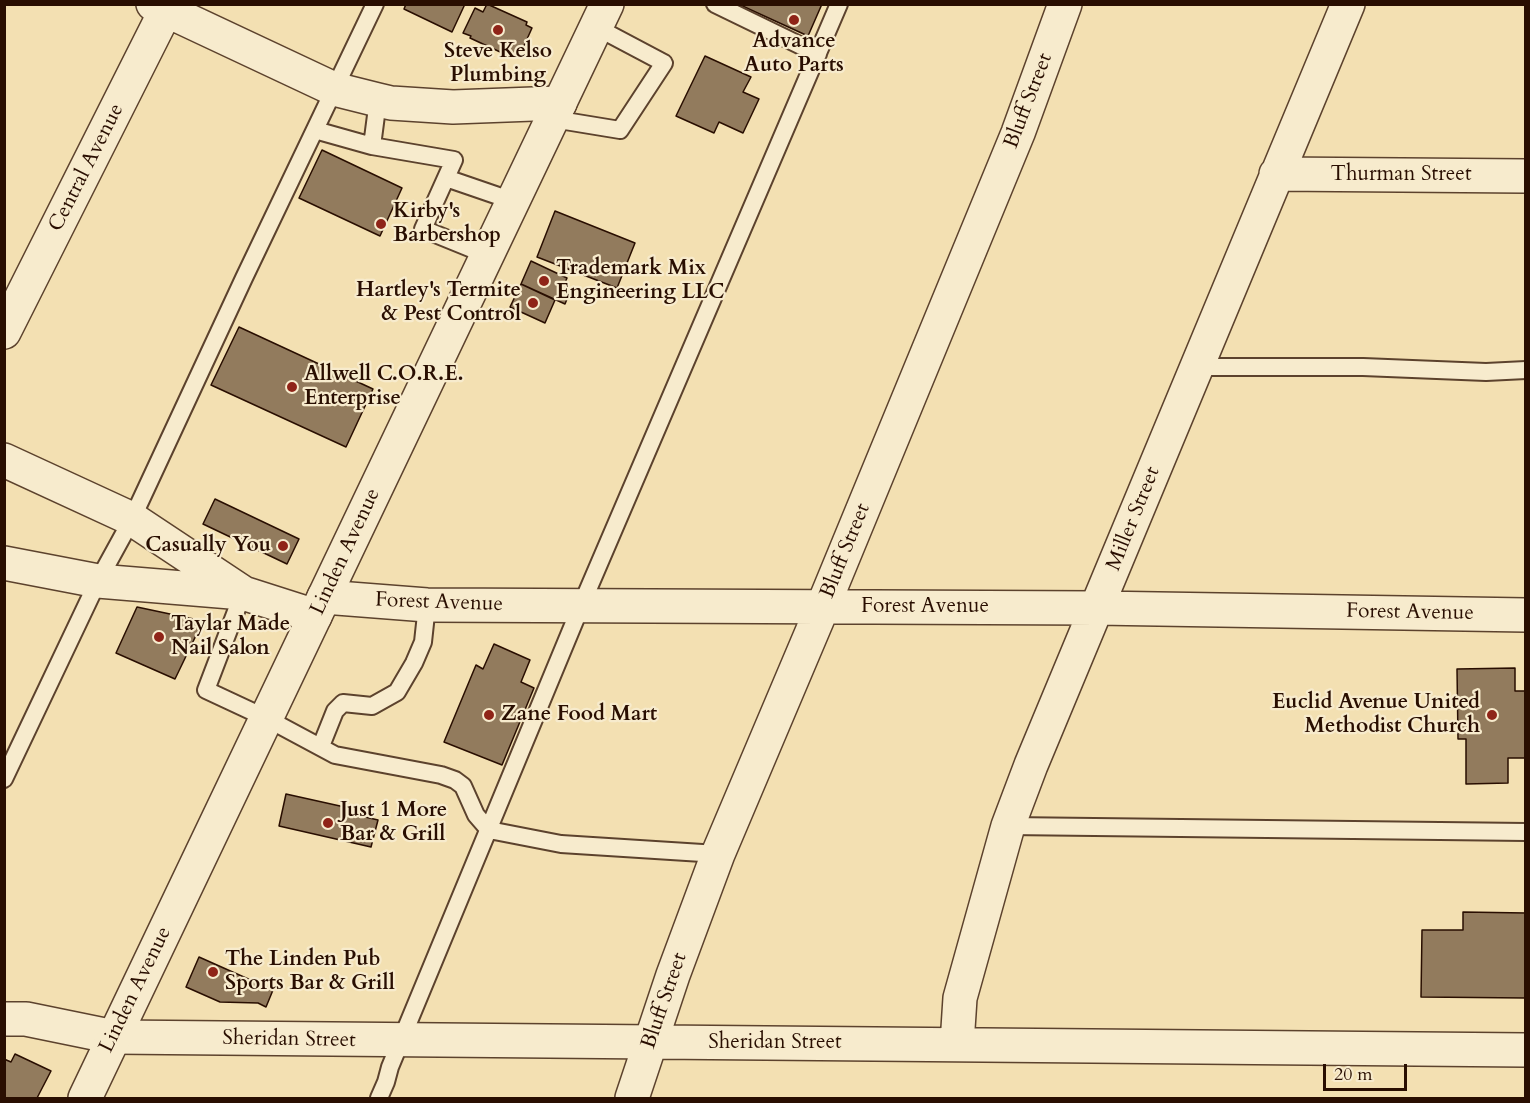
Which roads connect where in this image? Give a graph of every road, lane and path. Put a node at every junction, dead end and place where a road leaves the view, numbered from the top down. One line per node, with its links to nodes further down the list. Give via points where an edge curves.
1 (375, 4): 9 (lane)
2 (715, 4): 8 (lane)
3 (839, 4): 8 (lane)
4 (1065, 4): 30 (street, Bluff Street, via 1018,133)
5 (1348, 4): 14 (street, Miller Street)
6 (162, 7): 9 (street); 19 (street, Central Avenue)
7 (601, 16): 11 (street, Linden Avenue); 11 (lane, via 664,63 620,130)
8 (818, 54): 29 (lane)
9 (334, 90): 10 (street); 12 (lane)
10 (378, 100): 11 (street); 13 (lane)
11 (556, 111): 17 (street, Linden Avenue)
12 (315, 130): 13 (lane); 23 (lane)
13 (372, 146): 16 (lane, via 454,160)
14 (1276, 174): 15 (street, Thurman Street); 20 (street, Miller Street)
15 (1526, 176)
16 (446, 178): 17 (lane); 18 (lane, via 423,229)
17 (513, 201): 18 (street, Linden Avenue)
18 (487, 255): 28 (street, Linden Avenue)
19 (4, 332)
20 (1197, 367): 21 (lane); 31 (street, Miller Street)
21 (1526, 370)
22 (4, 460): 23 (street, Forest Avenue)
23 (132, 519): 25 (lane); 26 (street, Forest Avenue)
24 (4, 563): 25 (street, Forest Avenue)
25 (98, 581): 26 (street, Forest Avenue); 35 (lane)
26 (243, 593): 28 (street, Forest Avenue); 33 (lane, via 206,690)
27 (427, 605): 28 (street, Forest Avenue); 29 (street, Forest Avenue); 34 (lane, via 423,642 397,692 372,706 343,703 335,711)
28 (319, 606): 33 (street, Linden Avenue)
29 (581, 606): 30 (street, Forest Avenue); 37 (lane)
30 (823, 606): 31 (street, Forest Avenue); 39 (street, Bluff Street)
31 (1097, 608): 32 (street, Forest Avenue); 36 (street, Miller Street)
32 (1526, 615)
33 (266, 718): 34 (lane); 41 (street, Linden Avenue)
34 (321, 746): 37 (lane, via 335,755 455,780)
35 (4, 779)
36 (1008, 826): 38 (lane); 44 (street, Miller Street, via 960,998)
37 (489, 830): 39 (lane, via 561,844); 42 (lane)
38 (1526, 832)
39 (718, 854): 43 (street, Bluff Street)
40 (12, 1014): 41 (street, Sheridan Street)
41 (114, 1038): 42 (street, Sheridan Street); 46 (street, Linden Avenue)
42 (400, 1041): 43 (street, Sheridan Street); 47 (lane)
43 (651, 1043): 44 (street, Sheridan Street); 48 (street, Bluff Street)
44 (957, 1044): 45 (street, Sheridan Street)
45 (1526, 1050)
46 (84, 1098)
47 (379, 1098)
48 (632, 1098)

